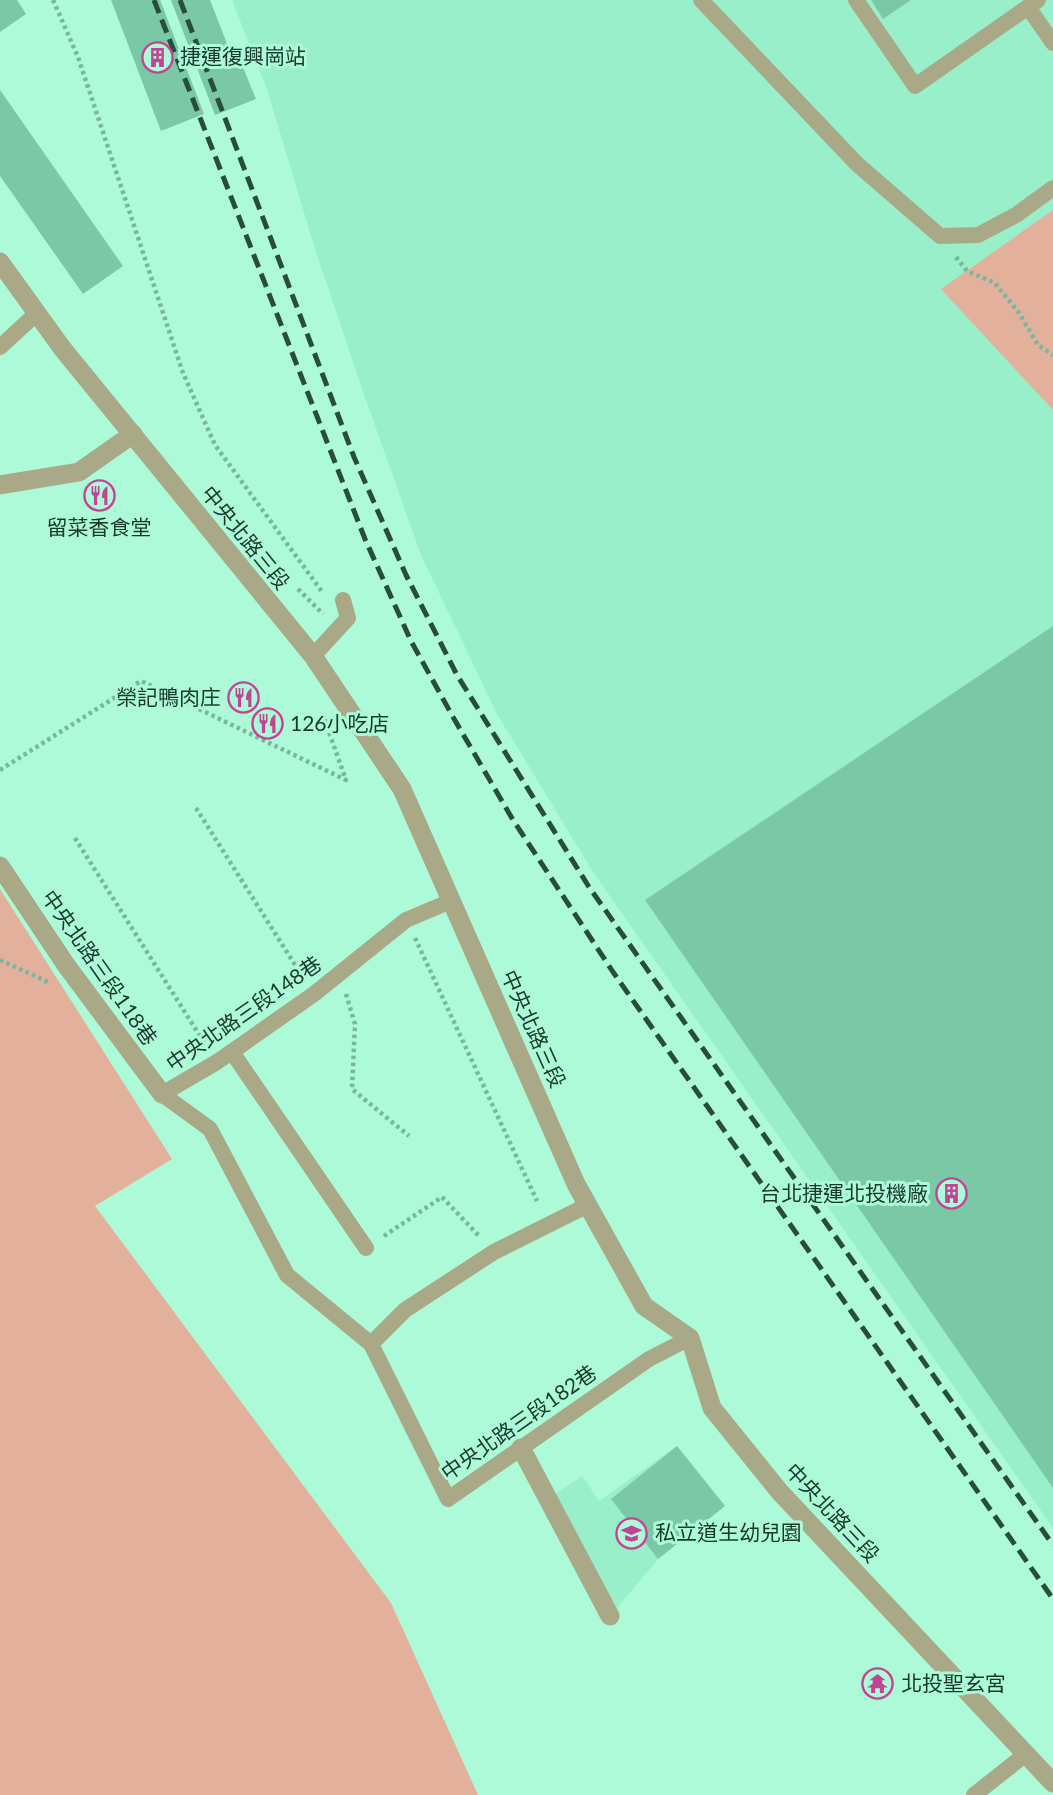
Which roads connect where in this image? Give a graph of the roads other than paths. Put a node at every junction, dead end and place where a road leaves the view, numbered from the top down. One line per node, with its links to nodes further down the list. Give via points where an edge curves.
1 (701, 0): 5 (lane, via 857,164 940,236 978,235)
2 (856, 0): 3 (lane, via 915,86)
3 (1033, 3): 4 (lane)
4 (1053, 43)
5 (1053, 188)
6 (0, 262): 7 (street, 中央北路三段)
7 (37, 313): 8 (lane); 9 (street, 中央北路三段)
8 (0, 347)
9 (133, 434): 10 (street, via 79,472); 12 (street, 中央北路三段)
10 (0, 485)
11 (338, 604): 12 (lane, via 348,618)
12 (313, 656): 14 (street, 中央北路三段, via 402,789)
13 (0, 866): 16 (street, 中央北路三段118巷)
14 (451, 901): 15 (lane, 中央北路三段148巷, via 406,920); 17 (street, 中央北路三段)
15 (232, 1052): 16 (lane, 中央北路三段148巷); 18 (lane)
16 (162, 1094): 20 (lane, 中央北路三段148巷, via 210,1129 287,1275)
17 (588, 1205): 19 (street, 中央北路三段, via 644,1306); 20 (lane, via 494,1252 405,1310)
18 (366, 1248)
19 (690, 1338): 21 (lane, 中央北路三段182巷, via 649,1359); 23 (street, 中央北路三段, via 712,1408 779,1491)
20 (371, 1344): 21 (lane, 中央北路三段182巷, via 448,1499)
21 (521, 1448): 22 (street)
22 (610, 1616)
23 (1026, 1754): 24 (street, 中央北路三段); 25 (lane)
24 (1053, 1783)
25 (974, 1795)

